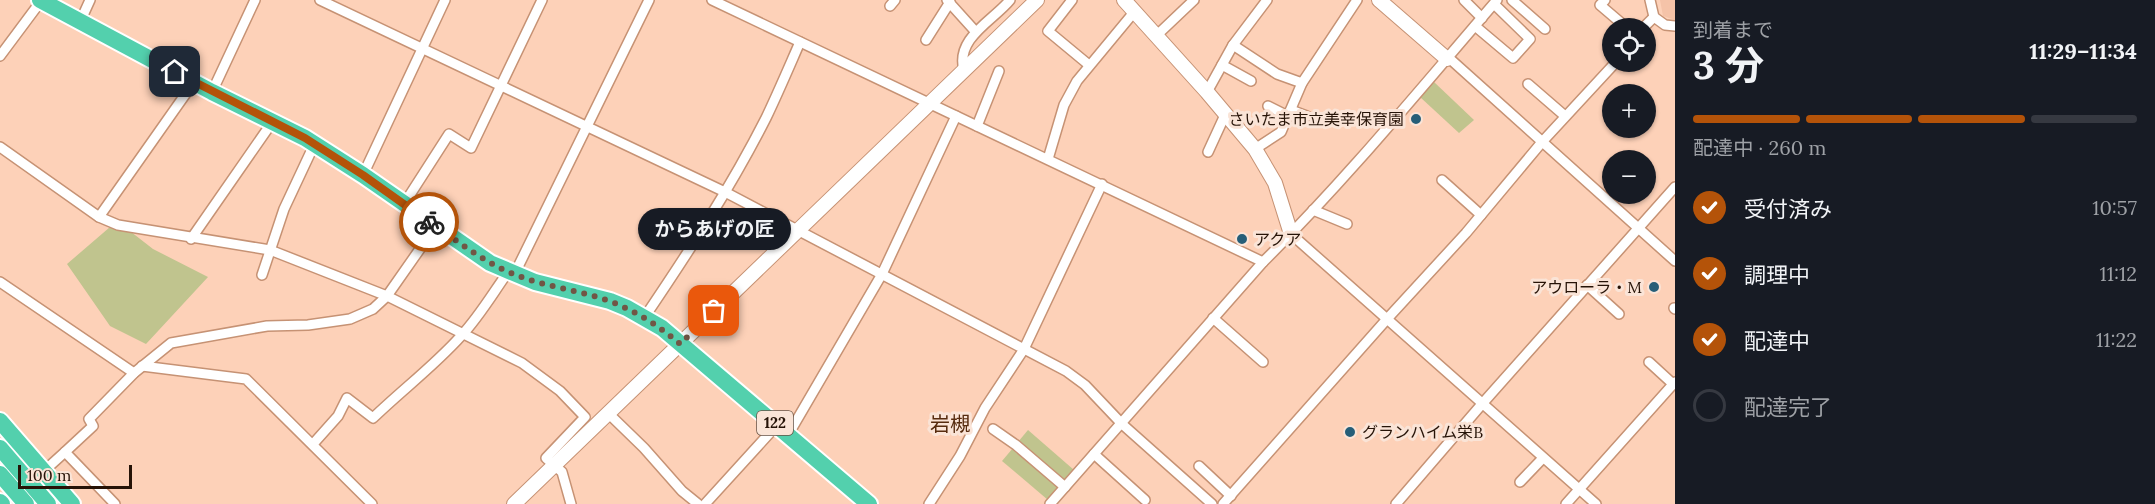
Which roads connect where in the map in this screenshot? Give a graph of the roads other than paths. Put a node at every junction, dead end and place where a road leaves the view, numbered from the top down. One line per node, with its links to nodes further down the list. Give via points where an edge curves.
1 (40, 0): 27 (highway, 122); 37 (street)
2 (90, 0): 27 (street)
3 (255, 0): 49 (street)
4 (320, 0): 36 (street)
5 (446, 0): 36 (street)
6 (542, 0): 48 (street)
7 (649, 0): 60 (street)
8 (712, 0): 34 (street)
9 (1010, 0): 31 (street)
10 (1038, 0): 41 (street)
11 (1072, 0): 39 (street, via 1048,31)
12 (1124, 0): 23 (street)
13 (1194, 0): 32 (street)
14 (1267, 0): 35 (street)
15 (1357, 0): 46 (street)
16 (1379, 0): 38 (street)
17 (1464, 0): 25 (street)
18 (1512, 0): 30 (street)
19 (1605, 0): 26 (street, via 1600,5)
20 (1650, 0): 24 (street)
21 (949, 1): 31 (street); 33 (street)
22 (1496, 2): 25 (street); 28 (street, via 1530,39 1513,58)
23 (1135, 11): 32 (street); 39 (street)
24 (1653, 17): 29 (street)
25 (1482, 18): 28 (street)
26 (1615, 18)
27 (80, 22): 45 (highway, 122)
28 (1475, 26): 38 (street)
29 (1675, 26)
30 (1545, 29)
31 (975, 31): 41 (street, via 962,60)
32 (1156, 36): 50 (street)
33 (926, 40)
34 (800, 42): 51 (street); 71 (street)
35 (1233, 45): 40 (street); 46 (street, via 1277,74)
36 (423, 48): 48 (street); 67 (street)
37 (0, 56)
38 (1448, 58): 61 (street); 73 (street)
39 (1089, 65): 66 (street, via 1064,105)
40 (1222, 65): 44 (street); 50 (street)
41 (964, 70): 51 (street)
42 (999, 71): 59 (street)
43 (1607, 72): 57 (street)
44 (1251, 81)
45 (194, 82): 49 (highway, 122); 75 (street)
46 (1302, 83): 53 (street)
47 (1528, 84): 57 (street)
48 (501, 86): 60 (street); 72 (street, via 471,148 449,134)
49 (212, 92): 58 (highway, 122)
50 (1207, 92): 54 (street)
51 (929, 103): 55 (street); 79 (street)
52 (1268, 106): 53 (street)
53 (1289, 113): 56 (street); 64 (street, via 1281,132)
54 (1225, 115): 64 (street); 65 (street)
55 (956, 116): 59 (street); 86 (street)
56 (1307, 116)
57 (1565, 116): 61 (street)
58 (273, 121): 62 (highway, 122); 81 (street)
59 (977, 126): 66 (street)
60 (588, 127): 71 (street); 85 (street)
61 (1542, 142): 74 (street); 78 (street)
62 (314, 145): 67 (highway, 122); 82 (street)
63 (0, 147): 75 (street)
64 (1255, 149): 80 (street, via 1275,183)
65 (1208, 152)
66 (1048, 159): 69 (street)
67 (363, 175): 72 (highway, 122)
68 (1442, 180): 74 (street)
69 (1102, 184): 84 (street); 97 (street)
70 (1675, 187): 78 (street)
71 (725, 192): 79 (street); 92 (street)
72 (404, 204): 77 (highway, 122)
73 (1313, 210): 76 (street); 80 (street)
74 (1481, 214): 94 (street)
75 (99, 217): 81 (street, via 118,225)
76 (1347, 224)
77 (436, 226): 85 (highway, 122); 90 (street)
78 (1638, 228): 83 (street); 89 (street)
79 (798, 231): 86 (street); 96 (street)
80 (1292, 234): 84 (street); 94 (street)
81 (191, 239): 82 (street)
82 (270, 250): 87 (street); 90 (street)
83 (1675, 261)
84 (1263, 262): 93 (street)
85 (511, 274): 92 (highway, 122, via 610,301); 95 (street)
86 (882, 274): 97 (street); 107 (street)
87 (262, 275)
88 (0, 282): 100 (street)
89 (1587, 285): 91 (street); 102 (street)
90 (387, 296): 95 (street); 100 (street, via 373,309 350,319 267,326 171,343)
91 (1619, 314)
92 (644, 318): 96 (highway, 122)
93 (1213, 318): 98 (street); 105 (street)
94 (1387, 319): 102 (street); 120 (street)
95 (463, 334): 108 (street, via 374,418 347,398 338,416); 113 (street, via 522,363 560,391 585,417 546,458)
96 (680, 344): 103 (street); 107 (highway, 122)
97 (1024, 349): 105 (street, via 1076,378); 132 (street)
98 (1263, 362)
99 (1648, 362): 101 (street)
100 (138, 369): 108 (street, via 246,379); 110 (street, via 89,419 93,426)
101 (1674, 383): 119 (street)
102 (1482, 404): 112 (street); 136 (street)
103 (609, 414): 113 (street); 129 (street)
104 (0, 421): 115 (highway)
105 (1122, 424): 111 (street); 134 (street)
106 (993, 429): 118 (street)
107 (782, 430): 130 (street); 131 (highway, 122)
108 (313, 444): 126 (street)
109 (0, 448): 123 (highway)
110 (65, 452): 115 (street); 125 (street)
111 (1094, 454): 118 (street); 121 (street)
112 (1544, 458): 117 (street); 119 (street)
113 (555, 465): 127 (street); 128 (street, via 562,472)
114 (1199, 466): 120 (street)
115 (44, 471): 124 (highway)
116 (0, 474): 122 (highway)
117 (1520, 482)
118 (1065, 487): 133 (street)
119 (1579, 489): 137 (street); 138 (street)
120 (1231, 496): 135 (street)
121 (1145, 500)
122 (26, 504)
123 (48, 504)
124 (72, 504)
125 (115, 504)
126 (372, 504)
127 (514, 504)
128 (571, 504)
129 (699, 504)
130 (705, 504)
131 (869, 504)
132 (928, 504)
133 (1050, 504)
134 (1212, 504)
135 (1223, 504)
136 (1396, 504)
137 (1566, 504)
138 (1596, 504)

